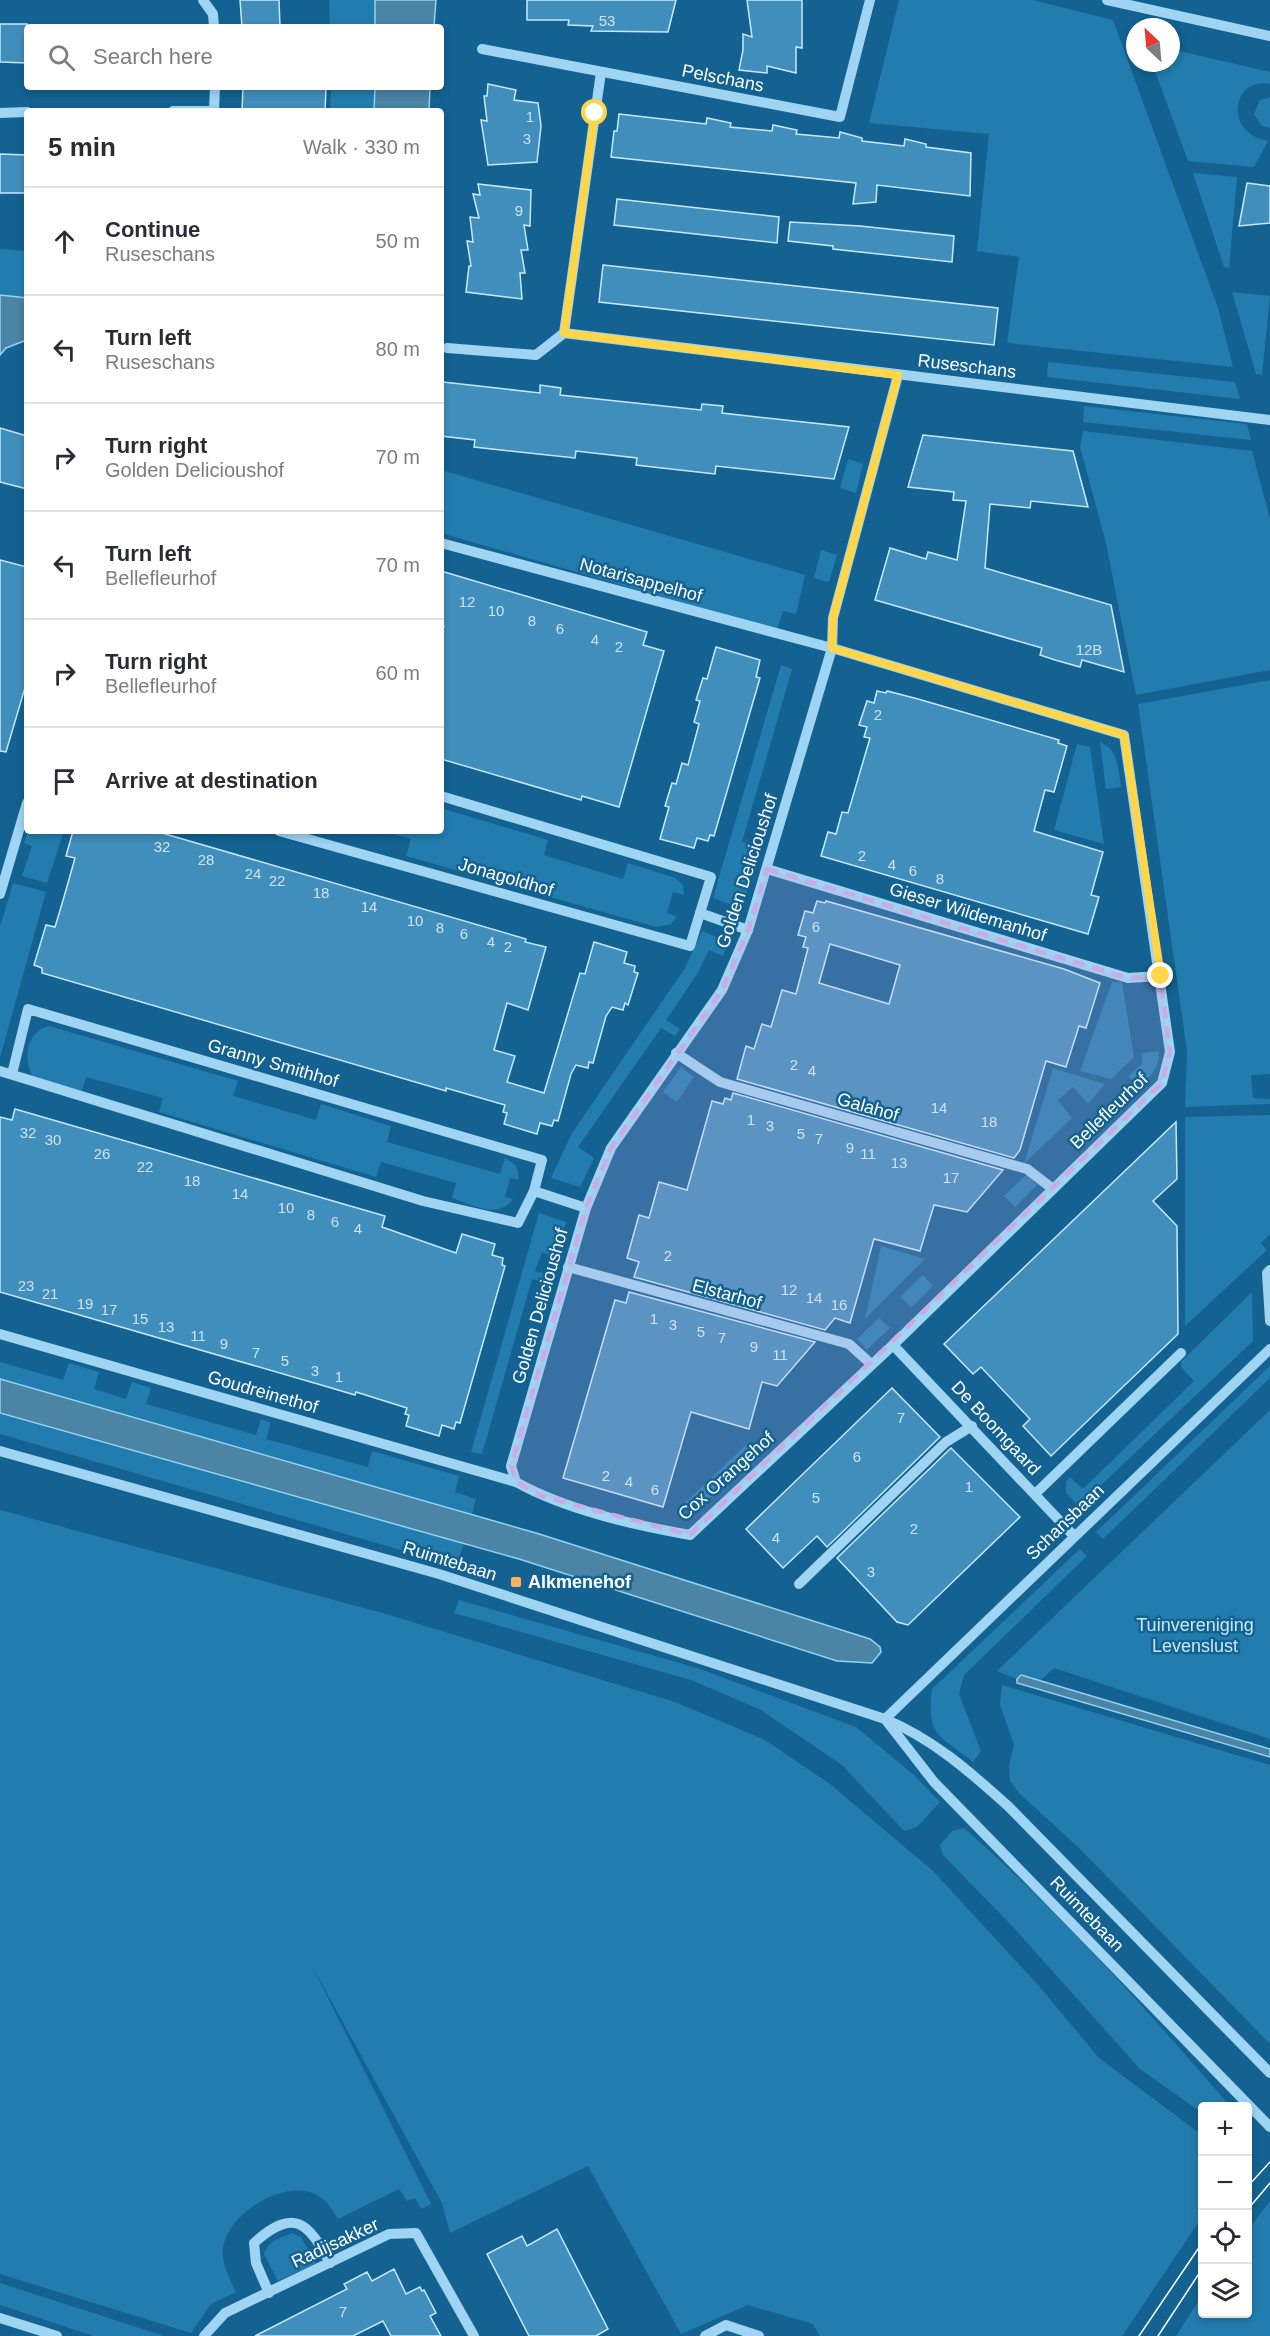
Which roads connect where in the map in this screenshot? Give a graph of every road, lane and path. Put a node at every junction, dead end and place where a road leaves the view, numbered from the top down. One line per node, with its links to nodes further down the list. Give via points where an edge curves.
1 (203, 0): 4 (street, via 213,14)
2 (870, 0): 7 (street, Pelschans, via 840,117)
3 (1107, 0): 5 (street)
4 (214, 24)
5 (1270, 36)
6 (482, 49): 7 (street, Pelschans)
7 (601, 72): 12 (street)
8 (215, 90): 9 (street)
9 (214, 108)
10 (0, 112): 11 (street)
11 (24, 112)
12 (564, 333): 13 (street, via 536,355); 14 (street, Ruseschans)
13 (447, 348)
14 (898, 375): 15 (street, Ruseschans); 17 (street, Golden Delicioushof, via 833,618)
15 (1270, 420)
16 (444, 544): 17 (street, Notarisappelhof)
17 (832, 648): 21 (street, Golden Delicioushof); 25 (street, Bellefleurhof, via 1124,735)
18 (444, 797): 23 (street, Jonagoldhof, via 711,877)
19 (24, 813): 22 (street)
20 (290, 834): 23 (street, Jonagoldhof, via 690,946)
21 (767, 869): 24 (street, Golden Delicioushof); 25 (street, Gieser Wildemanhof, via 1128,978)
22 (0, 894)
23 (700, 913): 24 (street)
24 (748, 930): 26 (street, Golden Delicioushof, via 722,990)
25 (1161, 976): 29 (street, Bellefleurhof, via 1170,1052 1162,1083)
26 (676, 1053): 29 (street, Galahof, via 720,1082 1028,1169); 31 (street, Golden Delicioushof, via 611,1148)
27 (0, 1071): 28 (street, Granny Smithhof)
28 (12, 1074): 30 (street, Granny Smithhof, via 423,1201 518,1223); 30 (street, Granny Smithhof, via 28,1009 542,1160)
29 (1053, 1189): 36 (street, Bellefleurhof)
30 (534, 1191): 31 (street)
31 (586, 1208): 32 (street, Golden Delicioushof)
32 (568, 1267): 39 (street, Elstarhof, via 849,1344); 42 (street, Golden Delicioushof, via 511,1466)
33 (1268, 1272): 34 (street)
34 (1270, 1320)
35 (0, 1334): 42 (street, Goudreinethof)
36 (893, 1345): 39 (street, Cox Orangehof); 40 (street, De Boomgaard)
37 (1270, 1349): 44 (street, Schansbaan)
38 (1181, 1353): 43 (street)
39 (871, 1364): 42 (street, Cox Orangehof, via 690,1535 541,1496)
40 (972, 1426): 43 (street, De Boomgaard); 45 (street, via 946,1442)
41 (0, 1451): 46 (street, Ruimtebaan, via 439,1574)
42 (516, 1482)
43 (1035, 1494): 44 (street, De Boomgaard)
44 (1074, 1536): 46 (street, Schansbaan)
45 (799, 1584)
46 (885, 1719): 47 (street, Ruimtebaan, via 918,1733 1008,1806); 48 (street, Ruimtebaan, via 934,1782)
47 (1270, 2073)
48 (1270, 2127)
49 (330, 2263): 50 (street, Radijsakker); 50 (street, via 315,2234 301,2224 283,2223 268,2230 254,2243 256,2263); 54 (street, Radijsakker, via 389,2234 416,2233)
50 (268, 2293): 53 (street, Radijsakker, via 225,2313)
51 (0, 2318): 52 (street)
52 (57, 2336)
53 (204, 2336)
54 (474, 2336)
55 (705, 2336): 56 (street, via 726,2325)
56 (759, 2336)

